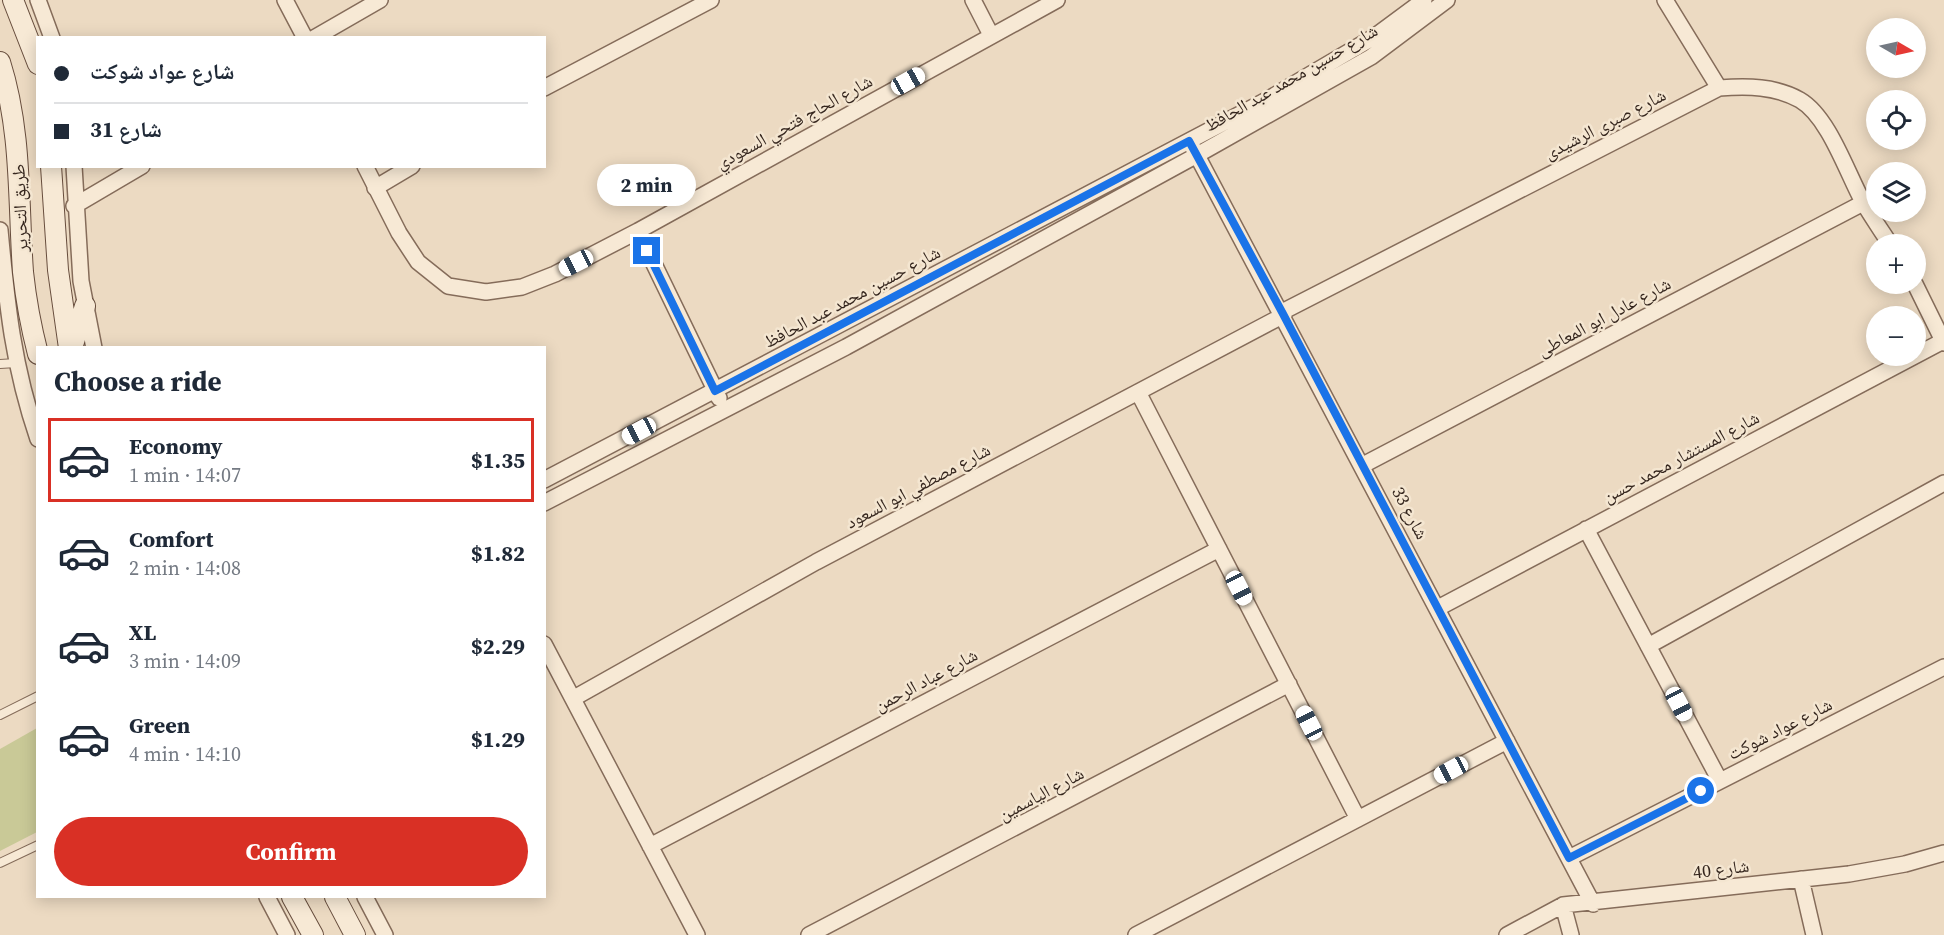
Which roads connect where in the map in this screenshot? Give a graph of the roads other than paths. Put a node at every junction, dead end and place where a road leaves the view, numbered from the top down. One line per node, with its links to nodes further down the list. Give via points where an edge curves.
1 (13, 0): 15 (street)
2 (39, 0): 12 (street)
3 (285, 0): 13 (street)
4 (380, 0): 14 (street)
5 (711, 0): 17 (street)
6 (972, 0): 11 (street)
7 (1057, 0): 11 (street, شارع الحاج فتحي السعودي)
8 (1424, 0): 19 (street, شارع حسين محمد عبد الحافظ, via 1401,20)
9 (1447, 0): 19 (street, شارع حسين محمد عبد الحافظ, via 1371,57)
10 (1665, 0): 18 (street)
11 (991, 35): 29 (street, شارع الحاج فتحي السعودي)
12 (51, 36)
13 (304, 36)
14 (317, 36)
15 (36, 59)
16 (0, 62): 35 (street, طريق التحرير, via 18,153 24,275)
17 (546, 87)
18 (1719, 88): 26 (street, شارع صبرى الرشيدى, via 1749,86 1776,90 1802,101 1834,143); 33 (street, شارع صبرى الرشيدى)
19 (1193, 148): 33 (street, شارع 33); 41 (street, شارع حسين محمد عبد الحافظ); 43 (street, شارع حسين محمد عبد الحافظ, via 846,347)
20 (51, 168): 36 (street, طريق التحرير, via 58,270)
21 (74, 168): 27 (street)
22 (139, 168): 27 (street)
23 (366, 168): 25 (street, شارع الحاج فتحي السعودي)
24 (409, 168): 25 (street)
25 (375, 188): 29 (street, شارع الحاج فتحي السعودي, via 418,262 448,286 486,292 522,287)
26 (1863, 203): 30 (street, شارع صبرى الرشيدى); 45 (street, شارع عادل ابو المعاطى)
27 (74, 206): 32 (street)
28 (0, 230): 39 (street)
29 (638, 231): 41 (street)
30 (1883, 234)
31 (1920, 294): 34 (street)
32 (85, 306): 37 (street); 38 (street)
33 (1283, 314): 42 (street, شارع مصطفي ابو السعود); 45 (street, شارع 33)
34 (1943, 342): 49 (street, شارع المستشار محمد حسن)
35 (37, 346)
36 (70, 346)
37 (71, 346)
38 (94, 346)
39 (16, 363): 40 (lane); 44 (street)
40 (0, 364)
41 (715, 391): 43 (street); 46 (street, شارع حسين محمد عبد الحافظ)
42 (1138, 392): 50 (street); 57 (street, شارع مصطفي ابو السعود, via 816,562)
43 (726, 408): 48 (street, شارع حسين محمد عبد الحافظ)
44 (36, 432)
45 (1363, 465): 51 (street, شارع 33)
46 (546, 479)
47 (1944, 483): 52 (street)
48 (546, 501)
49 (1586, 530): 51 (street, شارع المستشار محمد حسن); 52 (street)
50 (1219, 549): 55 (street); 63 (street, شارع عباد الرحمن)
51 (1438, 608): 59 (street, شارع 33)
52 (1648, 646): 60 (street)
53 (546, 648): 57 (street)
54 (1944, 667): 60 (street, شارع عواد شوكت)
55 (1289, 684): 61 (street); 79 (street, شارع الياسمين)
56 (36, 697): 58 (lane)
57 (574, 698): 63 (street)
58 (0, 715)
59 (1507, 741): 61 (street); 65 (street, شارع 33)
60 (1720, 781): 65 (street, شارع عواد شوكت)
61 (1358, 819): 80 (street)
62 (36, 846): 66 (lane)
63 (650, 846): 78 (street)
64 (1944, 853): 67 (street, شارع 40, via 1905,864)
65 (1569, 858): 72 (street, شارع 33)
66 (0, 863)
67 (1801, 879): 72 (street, شارع 40); 83 (street)
68 (268, 898): 74 (street)
69 (293, 898): 75 (street)
70 (336, 898): 76 (street)
71 (366, 898): 77 (street)
72 (1593, 904): 73 (street, شارع 40)
73 (1563, 905): 81 (street, شارع 40); 82 (street)
74 (287, 935)
75 (313, 935)
76 (355, 935)
77 (385, 935)
78 (697, 935)
79 (809, 935)
80 (1136, 935)
81 (1507, 935)
82 (1571, 935)
83 (1814, 935)

